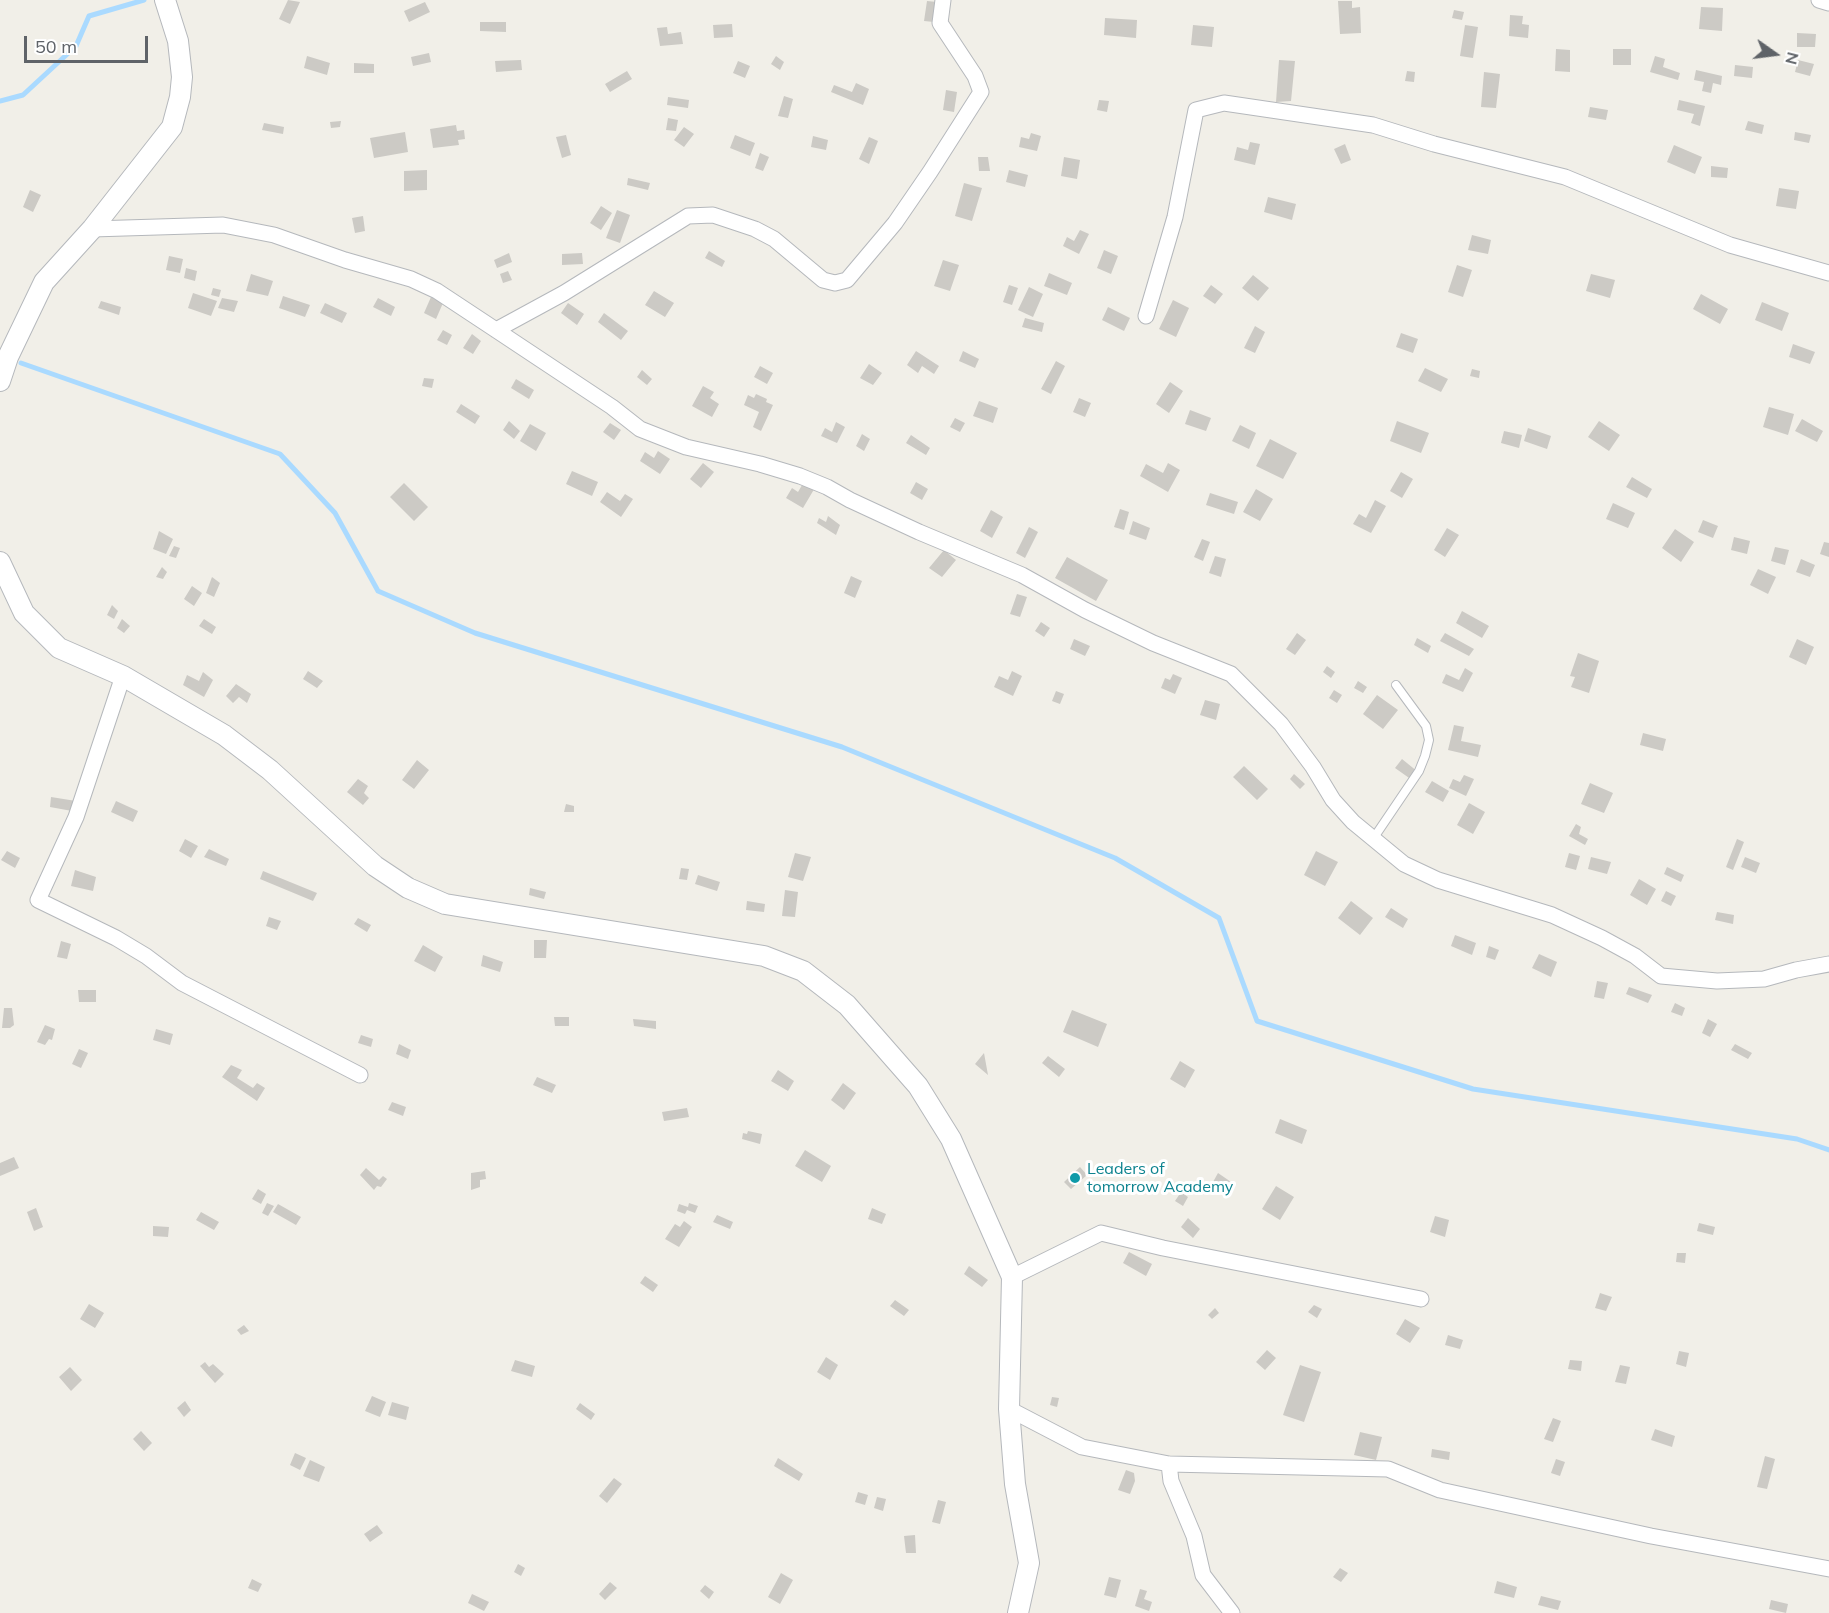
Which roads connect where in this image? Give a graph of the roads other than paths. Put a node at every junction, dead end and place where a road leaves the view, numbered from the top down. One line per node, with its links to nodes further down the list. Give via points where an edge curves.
1 (165, 0): 5 (street, via 178,41 182,76 172,127)
2 (943, 0): 8 (street, via 940,22 981,92 895,223 847,280 823,280 774,239 755,230 713,215 687,216 564,293)
3 (1819, 0): 4 (street)
4 (1829, 3)
5 (92, 230): 8 (street, via 223,225 274,235 411,279 437,291); 9 (street, via 44,282)
6 (1829, 273): 7 (street, via 1730,245 1565,177 1373,125 1224,103 1196,110 1175,217)
7 (1146, 316)
8 (496, 330): 13 (street, via 640,429 686,447 760,464 827,487 919,532 1022,575 1153,643 1231,674 1281,724 1333,800)
9 (0, 381)
10 (0, 562): 11 (street, via 24,613 59,648)
11 (123, 676): 15 (street, via 79,808 38,900 116,938 182,983); 16 (street, via 224,735 270,770 375,867 408,888 445,904 764,956 803,971 847,1005 918,1086 951,1138)
12 (1396, 685): 13 (lane, via 1426,726 1429,740 1419,771)
13 (1373, 839): 14 (street, via 1404,864 1438,880 1552,915 1635,956 1661,976 1717,981 1764,979)
14 (1829, 964)
15 (360, 1075)
16 (1012, 1277): 17 (street, via 1101,1233); 18 (street)
17 (1421, 1299)
18 (1010, 1408): 19 (street, via 1082,1447); 21 (street, via 1015,1484 1029,1563)
19 (1169, 1464): 20 (street, via 1388,1469 1440,1490 1651,1536); 22 (street, via 1171,1481 1194,1536 1203,1575)
20 (1829, 1569)
21 (1018, 1613)
22 (1232, 1613)

